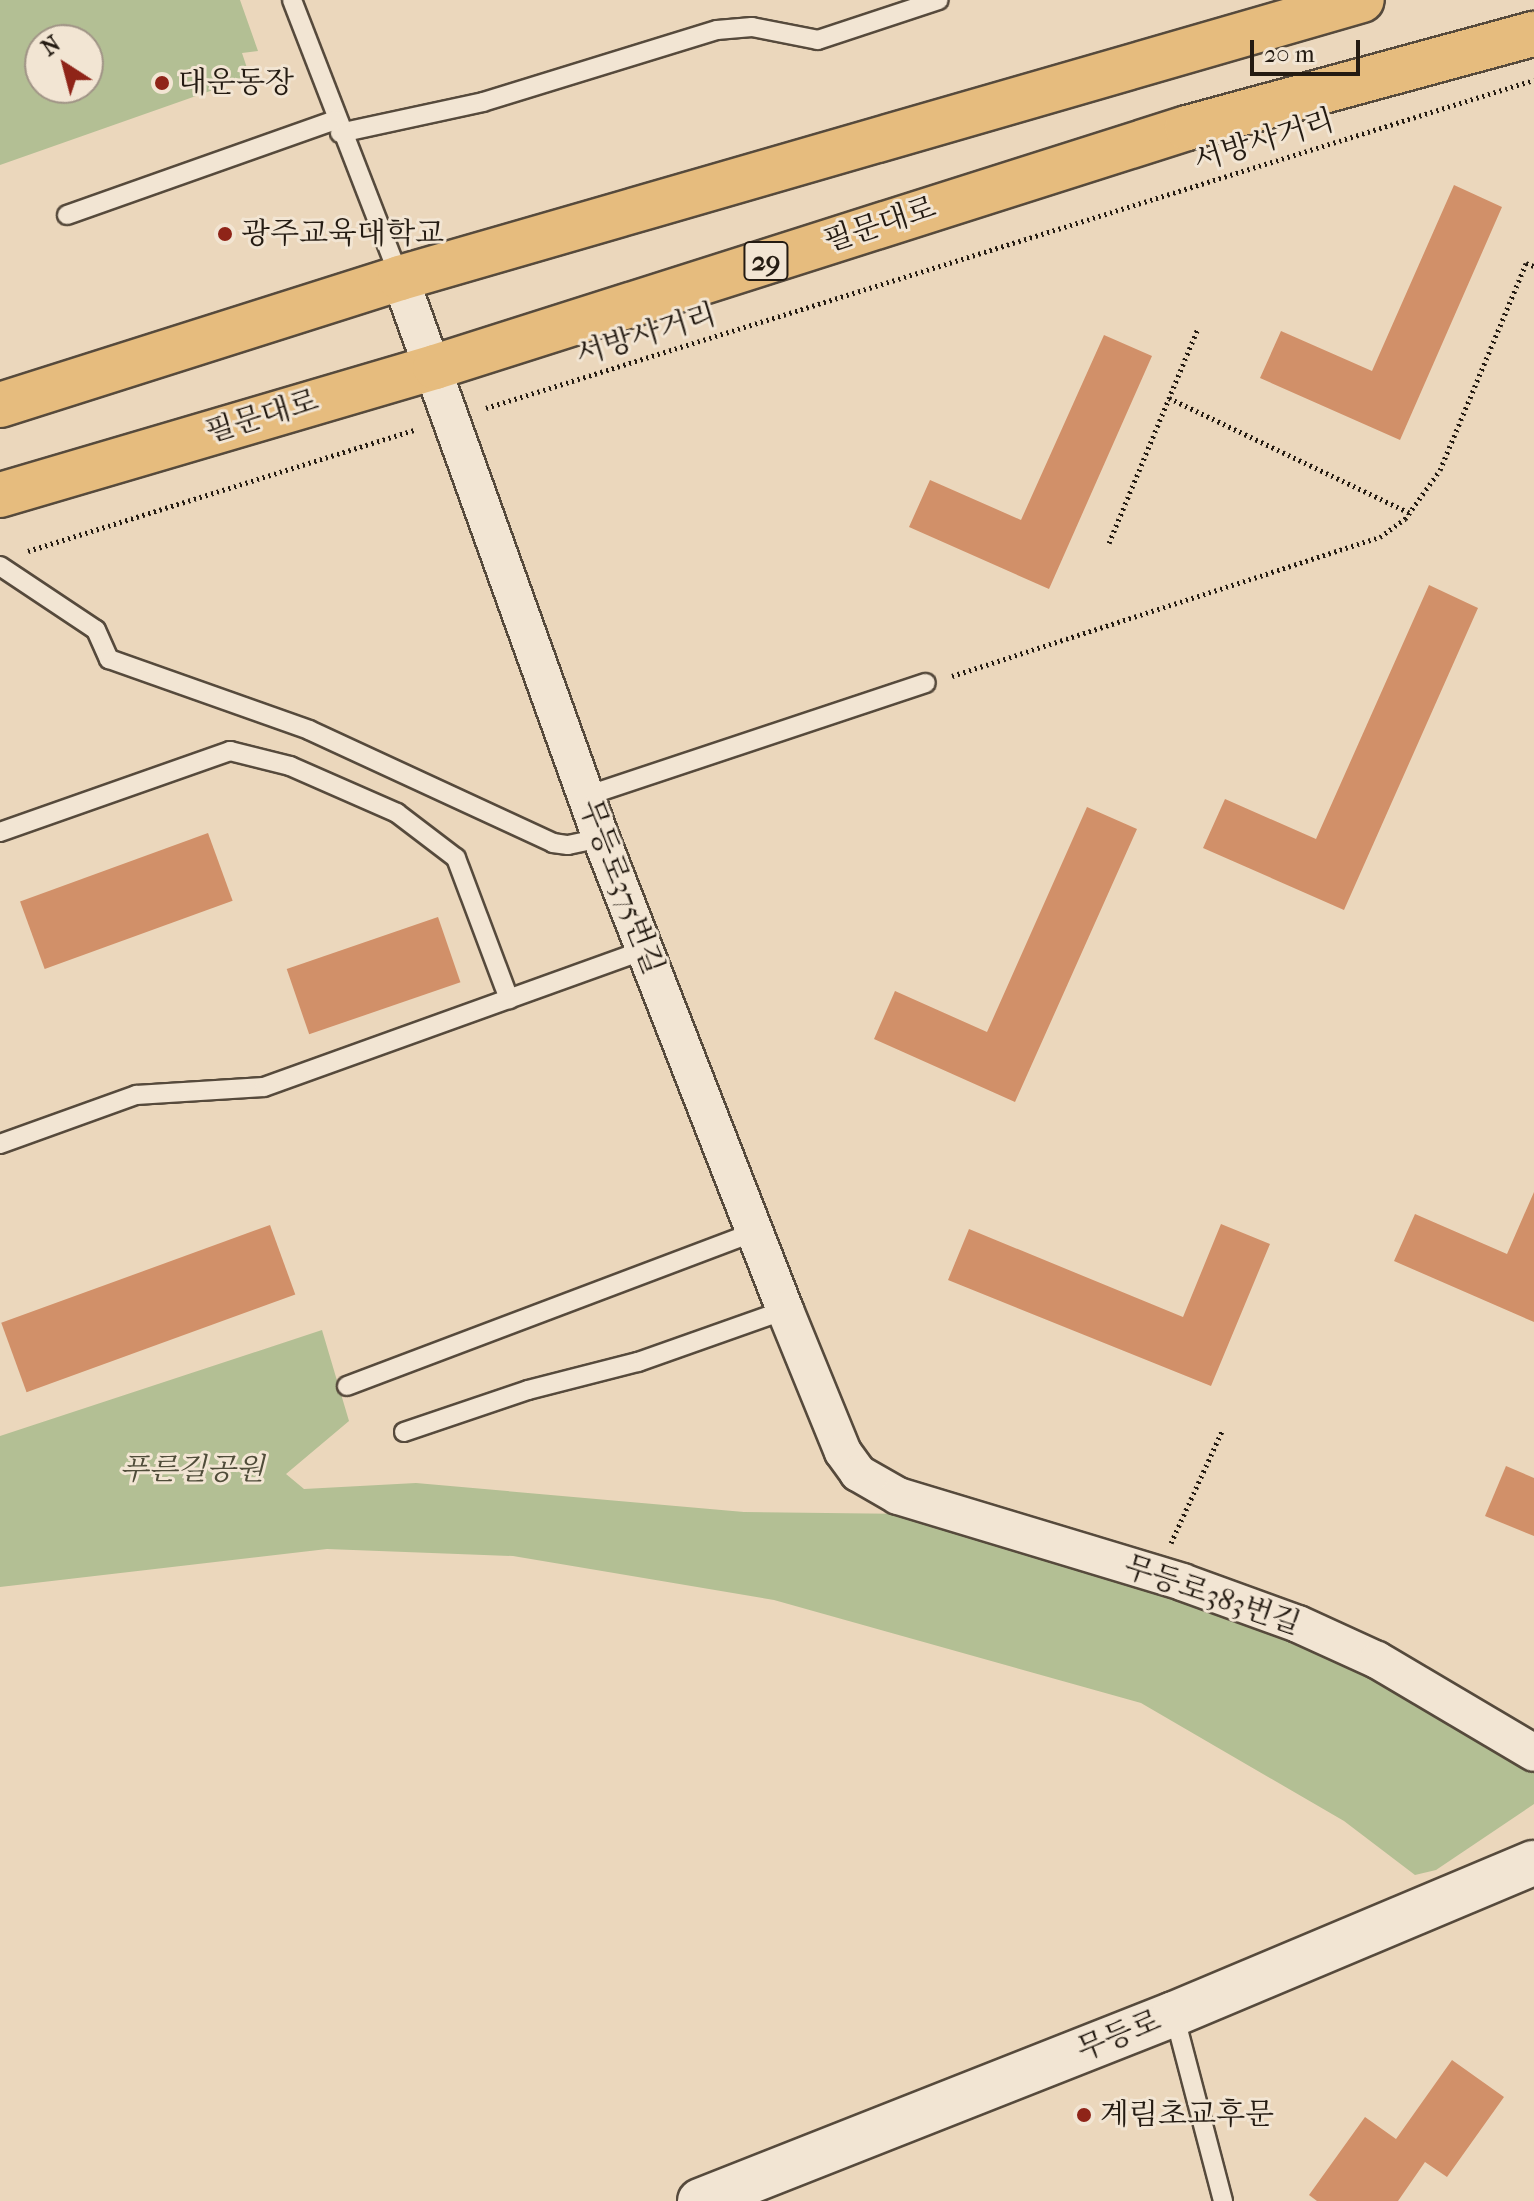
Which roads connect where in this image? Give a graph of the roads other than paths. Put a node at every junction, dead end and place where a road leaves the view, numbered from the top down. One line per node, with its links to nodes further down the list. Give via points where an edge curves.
1 (292, 0): 5 (lane)
2 (939, 0): 5 (lane, via 818,40 752,27 717,30 483,102)
3 (1362, 0): 7 (main road)
4 (1534, 34): 8 (main road, 필문대로 / 29, via 1187,128)
5 (338, 126): 6 (lane); 7 (lane)
6 (67, 215)
7 (400, 278): 8 (street, 무등로375번길); 9 (main road)
8 (435, 367): 10 (main road, 필문대로 / 29); 13 (street, 무등로375번길)
9 (0, 405)
10 (0, 495)
11 (8, 561): 15 (lane, via 96,630 109,659 309,730 553,843)
12 (926, 683): 13 (lane)
13 (586, 796): 15 (street, 무등로375번길)
14 (0, 832): 17 (lane, via 230,751 290,766 397,813 456,858)
15 (601, 838): 16 (street, 무등로375번길)
16 (645, 950): 17 (lane); 19 (street, 무등로375번길)
17 (509, 999): 18 (lane, via 264,1087 136,1095)
18 (0, 1144)
19 (755, 1232): 20 (street, 무등로375번길); 21 (lane)
20 (785, 1310): 22 (lane, via 638,1362 528,1390); 23 (street, 무등로375번길, via 843,1452)
21 (347, 1386)
22 (404, 1432)
23 (870, 1483): 24 (street, 무등로383번길, via 1157,1575 1349,1647)
24 (1534, 1753)
25 (1534, 1863): 26 (street, 무등로)
26 (1174, 2014): 27 (street, 무등로); 28 (lane)
27 (700, 2201)
28 (1223, 2201)

